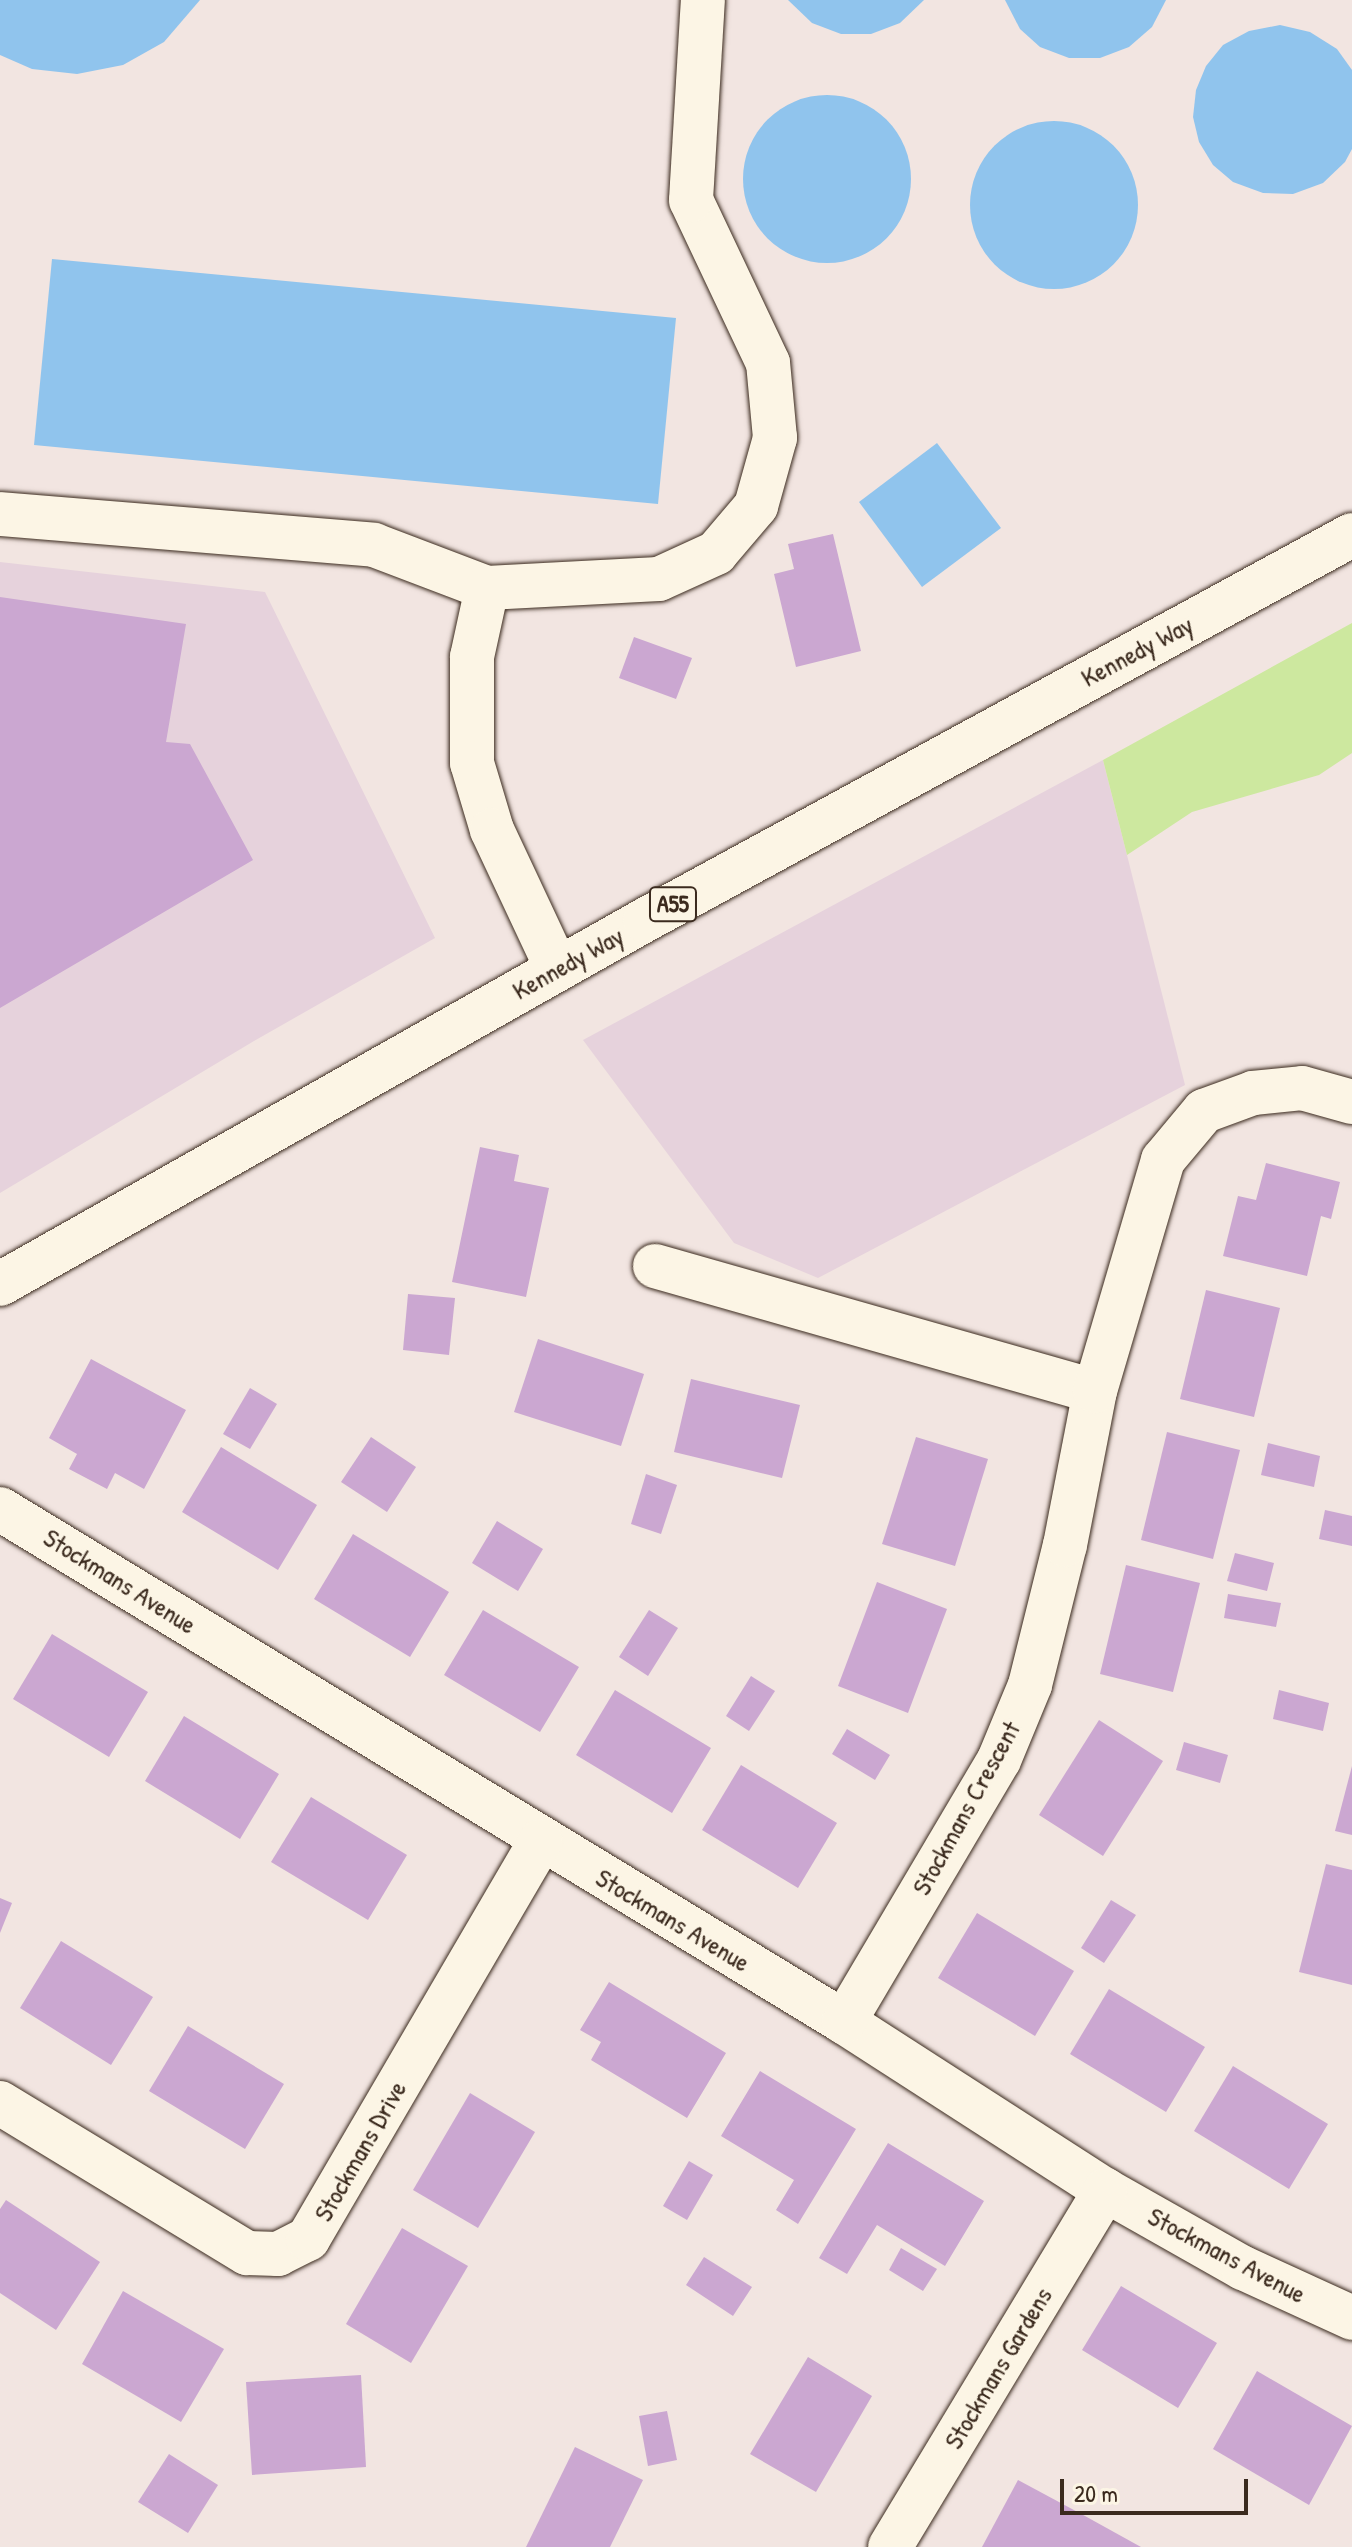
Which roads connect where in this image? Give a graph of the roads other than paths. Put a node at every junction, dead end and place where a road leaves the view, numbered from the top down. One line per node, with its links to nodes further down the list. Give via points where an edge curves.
1 (703, 0): 4 (main road, via 691,200 768,363 775,438 756,506 716,553 659,579)
2 (0, 514): 4 (main road, via 374,545)
3 (1352, 535): 5 (main road, Kennedy Way / A55)
4 (487, 588): 5 (main road, via 472,657 472,763 492,830)
5 (557, 969): 8 (main road, Kennedy Way / A55)
6 (1352, 1102): 9 (main road, Stockmans Crescent, via 1302,1088 1253,1093 1204,1111 1163,1160)
7 (655, 1266): 9 (main road)
8 (0, 1284)
9 (1095, 1391): 12 (main road, Stockmans Crescent, via 1030,1685 999,1760)
10 (0, 1509): 11 (main road, Stockmans Avenue)
11 (541, 1841): 12 (main road, Stockmans Avenue); 13 (main road, Stockmans Drive, via 308,2239 278,2254 247,2253)
12 (844, 2022): 14 (main road, Stockmans Avenue)
13 (0, 2103)
14 (1105, 2190): 15 (main road, Stockmans Avenue, via 1243,2268); 16 (main road, Stockmans Gardens)
15 (1352, 2318)
16 (890, 2547)

